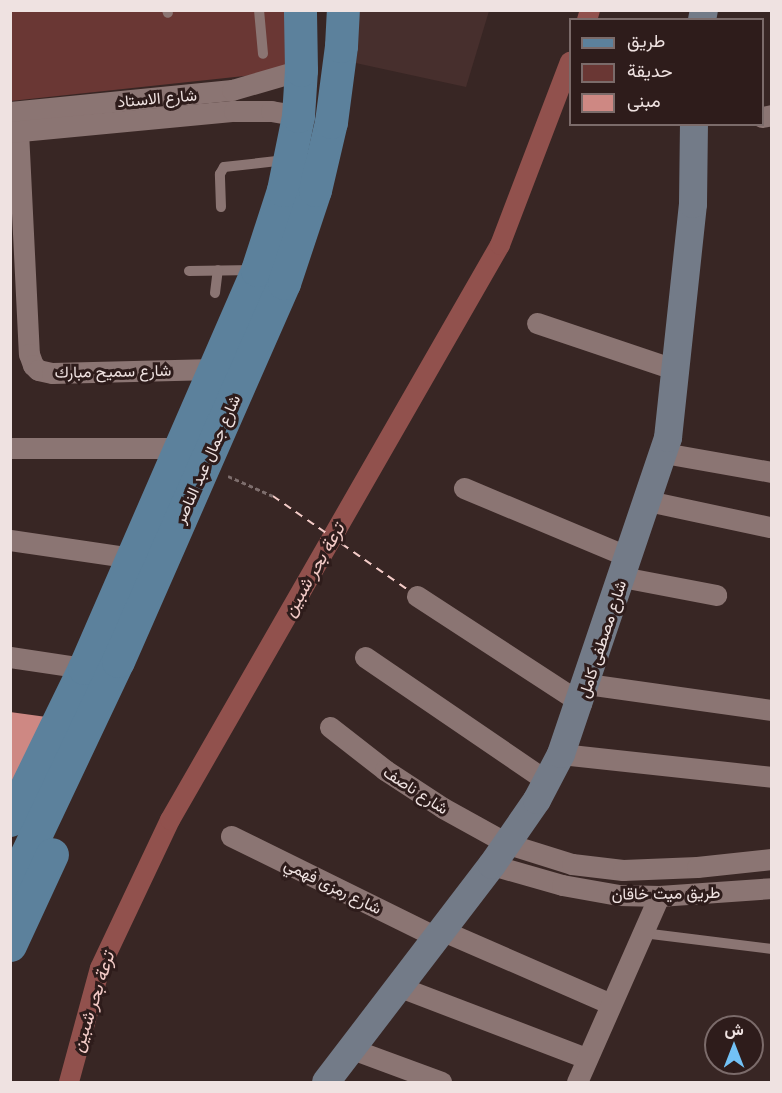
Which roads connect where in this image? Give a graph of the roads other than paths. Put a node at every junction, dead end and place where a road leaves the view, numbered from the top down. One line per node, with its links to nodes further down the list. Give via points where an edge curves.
1 (259, 10): 4 (lane)
2 (300, 10): 5 (main road, شارع جمال عبد الناصر)
3 (343, 10): 22 (main road, شارع جمال عبد الناصر, via 331,122 309,210 284,283)
4 (263, 54)
5 (301, 70): 6 (main road, شارع جمال عبد الناصر); 7 (street, شارع الاستاد, via 232,90)
6 (298, 116): 7 (street, شارع الاستاد, via 234,111); 9 (main road, شارع جمال عبد الناصر)
7 (13, 125): 11 (street, شارع سميح مبارك)
8 (699, 126): 19 (main road, شارع مصطفى كامل)
9 (289, 160): 10 (lane, via 224,167 220,174); 13 (main road, شارع جمال عبد الناصر)
10 (221, 207)
11 (16, 220): 16 (street, شارع سميح مبارك)
12 (218, 270): 13 (lane); 14 (lane); 15 (lane)
13 (257, 270): 18 (main road, شارع جمال عبد الناصر)
14 (189, 271)
15 (215, 293)
16 (19, 322): 18 (street, شارع سميح مبارك, via 30,360 45,373)
17 (537, 323): 19 (street)
18 (215, 369): 22 (main road, شارع جمال عبد الناصر)
19 (677, 370): 21 (main road, شارع مصطفى كامل)
20 (10, 448): 22 (street)
21 (664, 453): 23 (street); 25 (main road, شارع مصطفى كامل)
22 (193, 457): 28 (main road, شارع جمال عبد الناصر); 34 (main road, شارع جمال عبد الناصر)
23 (771, 472)
24 (464, 488): 29 (street)
25 (648, 501): 26 (street); 29 (main road, شارع مصطفى كامل)
26 (769, 527)
27 (10, 540): 28 (street)
28 (132, 558): 35 (main road, شارع جمال عبد الناصر)
29 (625, 567): 30 (street); 36 (main road, شارع مصطفى كامل)
30 (716, 595)
31 (417, 596): 36 (street)
32 (10, 657): 35 (street)
33 (365, 657): 41 (street)
34 (118, 661): 47 (main road, شارع جمال عبد الناصر); 51 (main road, via 104,727 84,782)
35 (84, 668): 42 (main road, شارع جمال عبد الناصر)
36 (584, 693): 37 (street); 39 (main road, شارع مصطفى كامل)
37 (771, 710)
38 (330, 727): 44 (street, شارع ناصف, via 443,808)
39 (561, 754): 40 (street); 41 (main road, شارع مصطفى كامل)
40 (771, 777)
41 (548, 782): 44 (main road, شارع مصطفى كامل)
42 (10, 820)
43 (231, 836): 49 (street, شارع رمزى فهمي)
44 (500, 855): 45 (street, طريق ميت خاقان, via 623,870); 48 (street, طريق ميت خاقان, via 596,892); 49 (main road, شارع مصطفى كامل)
45 (771, 859)
46 (771, 888): 48 (street, طريق ميت خاقان)
47 (10, 889)
48 (659, 896): 50 (street)
49 (438, 933): 53 (main road, شارع مصطفى كامل); 54 (street, شارع رمزى فهمي)
50 (642, 933): 52 (lane); 54 (street)
51 (10, 945)
52 (771, 949)
53 (400, 987): 55 (main road, شارع مصطفى كامل); 56 (street)
54 (610, 1004): 56 (street)
55 (352, 1049): 57 (main road, شارع مصطفى كامل); 58 (street)
56 (586, 1058): 59 (street)
57 (326, 1083)
58 (441, 1083)
59 (577, 1083)

